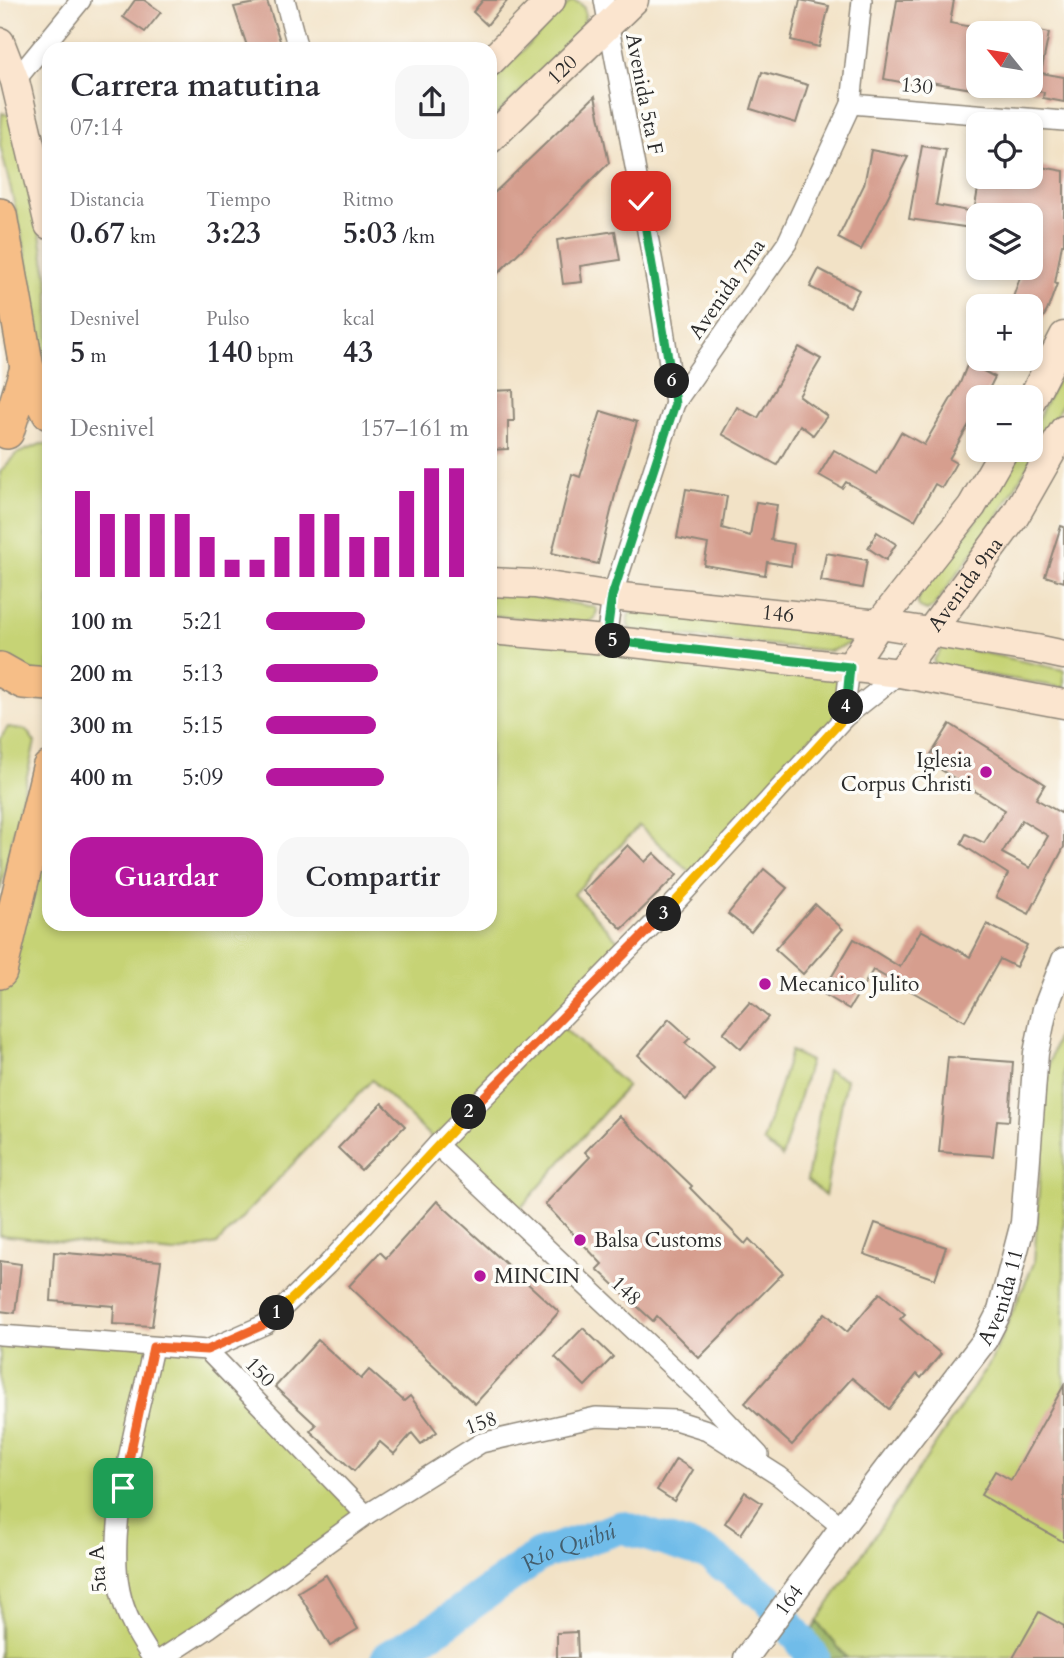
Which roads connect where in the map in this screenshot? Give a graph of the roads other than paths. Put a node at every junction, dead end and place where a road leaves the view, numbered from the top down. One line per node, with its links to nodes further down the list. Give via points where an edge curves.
1 (81, 0): 8 (street)
2 (285, 0): 9 (street)
3 (551, 0): 11 (main road)
4 (634, 0): 6 (main road, 120)
5 (862, 0): 13 (street, Avenida 7ma)
6 (606, 13): 15 (main road, 120); 22 (street, Avenida 5ta F)
7 (0, 42): 12 (main road)
8 (47, 42)
9 (296, 42)
10 (42, 48): 12 (street)
11 (497, 55)
12 (15, 81): 16 (main road)
13 (851, 104): 14 (street, 130); 22 (street, Avenida 7ma, via 787,243)
14 (1064, 121)
15 (497, 131)
16 (42, 195)
17 (0, 215): 19 (highway)
18 (1064, 335): 20 (main road)
19 (27, 368): 21 (highway); 25 (highway)
20 (1039, 385)
21 (42, 399)
22 (675, 404): 28 (street, Avenida 7ma)
23 (42, 423): 25 (highway, via 22,424)
24 (1064, 430): 31 (main road, Avenida 9na, via 1015,516)
25 (4, 435)
26 (997, 462): 29 (main road, Avenida 9na, via 972,506)
27 (497, 582): 28 (main road, 146)
28 (612, 596): 29 (main road, 146); 32 (street, Avenida 7ma)
29 (879, 624): 31 (main road, 146); 34 (main road, Avenida 9na)
30 (497, 631): 32 (main road)
31 (928, 632): 33 (main road, 146); 36 (main road, Avenida 9na)
32 (606, 640): 34 (main road)
33 (1064, 656)
34 (850, 667): 36 (main road); 39 (street, Avenida 9na)
35 (0, 670): 37 (highway, via 23,682)
36 (900, 673): 38 (main road); 39 (street, Avenida 9na)
37 (42, 683)
38 (1064, 704)
39 (844, 718): 43 (street, Avenida 9na, via 678,899)
40 (42, 797): 42 (highway)
41 (1064, 960): 49 (street, Avenida 11, via 1045,1009 1036,1053 1023,1223 1000,1311 985,1340)
42 (0, 972)
43 (437, 1145): 46 (street, Avenida 9na, via 266,1324); 47 (street, 148, via 702,1395)
44 (0, 1335): 45 (street)
45 (153, 1347): 46 (street); 52 (street, 5ta A, via 123,1488 116,1550 119,1590 129,1622)
46 (207, 1350): 48 (street, 150)
47 (779, 1476): 48 (street, 158, via 707,1430 675,1420 596,1417 481,1443); 49 (street, 158)
48 (366, 1514): 53 (street, 158)
49 (842, 1527): 50 (street, Avenida 11)
50 (806, 1577): 51 (street, 164)
51 (748, 1655)
52 (152, 1658)
53 (163, 1658)

